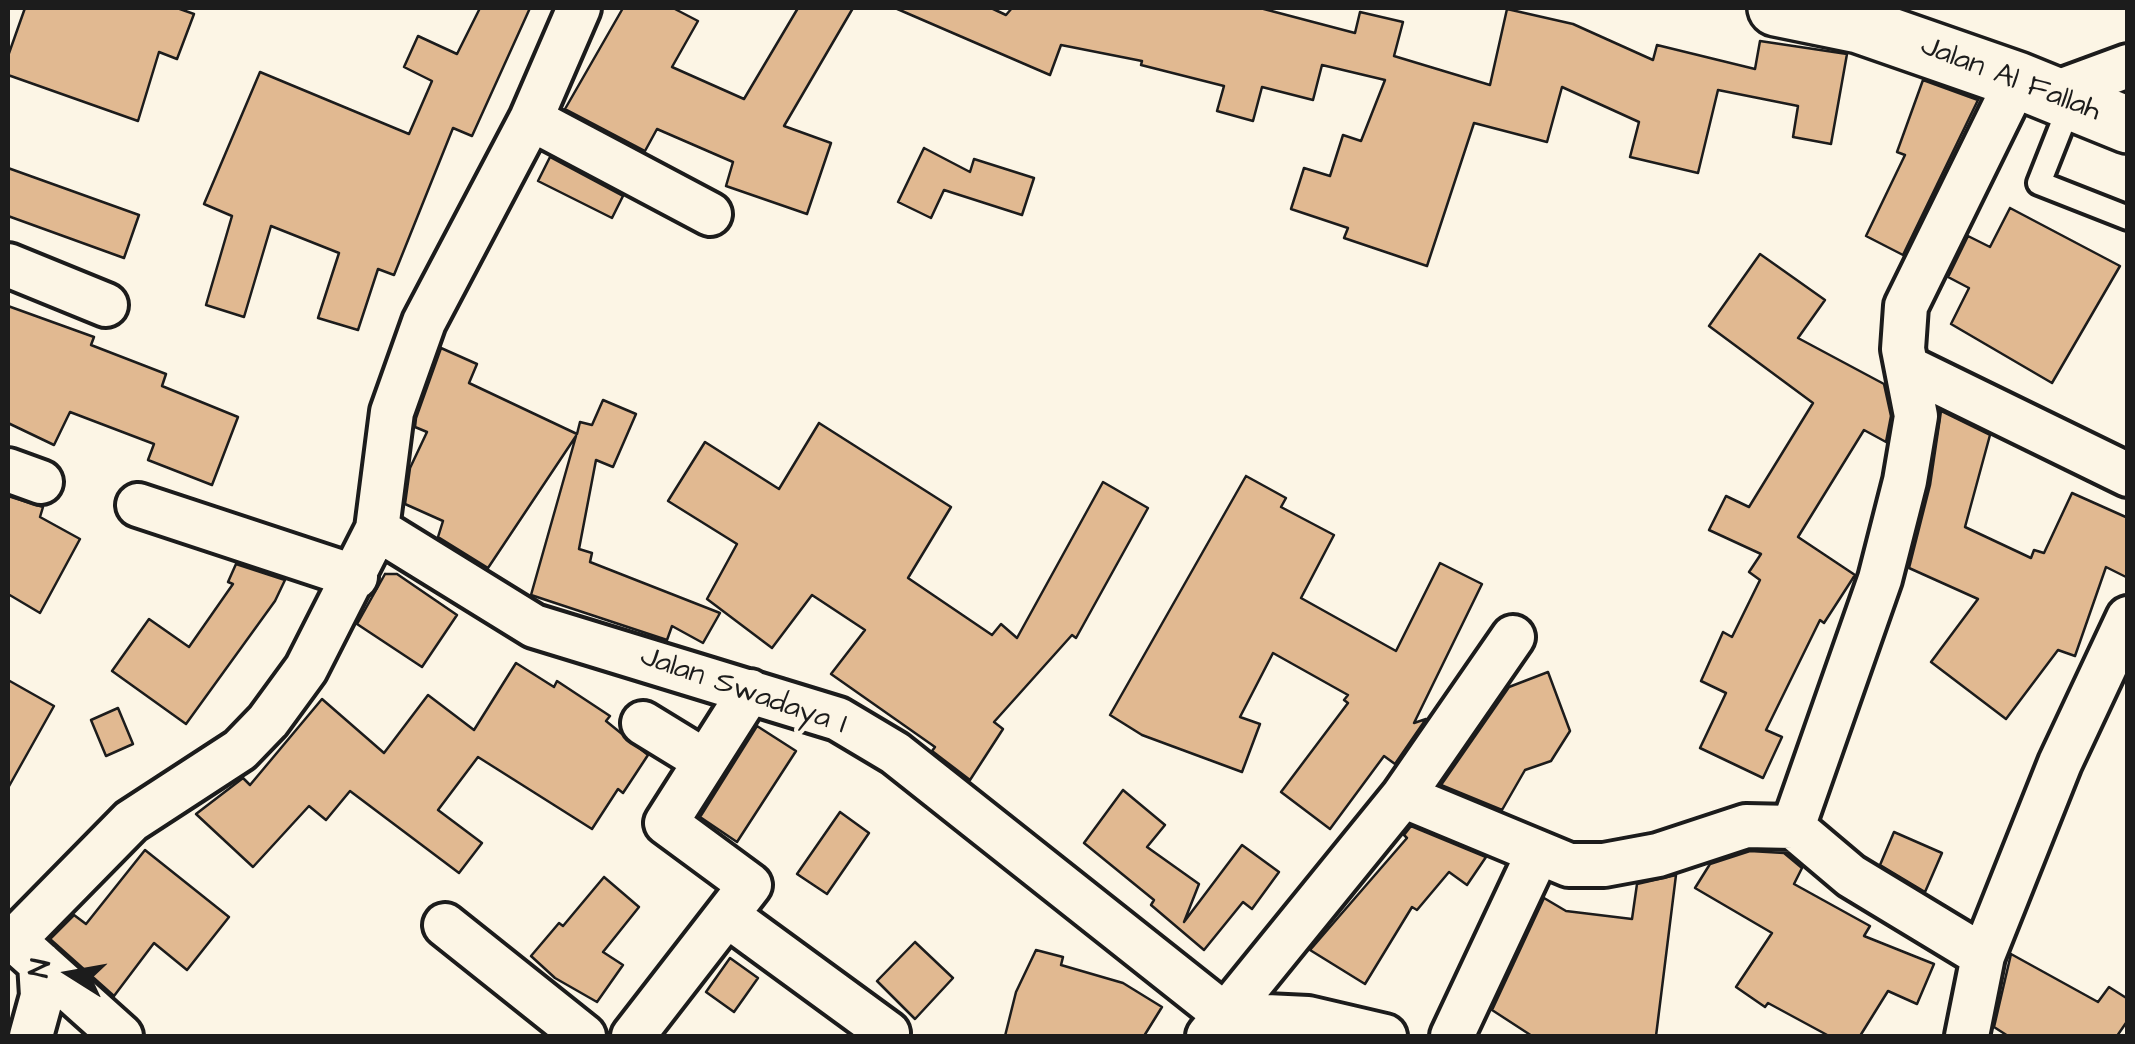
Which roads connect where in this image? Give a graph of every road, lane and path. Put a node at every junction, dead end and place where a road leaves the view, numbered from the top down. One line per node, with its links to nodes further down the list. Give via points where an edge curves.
1 (580, 8): 6 (street)
2 (1776, 8): 3 (street, Jalan Al Fallah)
3 (1862, 16): 5 (street, Jalan Al Fallah)
4 (2128, 66): 5 (street)
5 (2046, 92): 7 (street, Jalan Al Fallah); 9 (lane, via 2039,182); 12 (street, via 1913,287 1903,341)
6 (532, 119): 8 (street); 15 (street, via 406,366 385,447)
7 (2128, 125)
8 (710, 214)
9 (2128, 218)
10 (8, 265): 11 (street)
11 (106, 305)
12 (1907, 368): 13 (street); 23 (street, via 1916,416 1901,497 1880,579)
13 (2128, 475)
14 (138, 505): 16 (street)
15 (376, 529): 16 (street); 19 (street, Jalan Swadaya I, via 534,626)
16 (356, 577): 27 (street, via 306,669 268,721 224,761 131,821)
17 (2128, 618): 28 (street, via 2060,762)
18 (1513, 638): 22 (street)
19 (750, 691): 21 (street); 29 (street, Jalan Swadaya I, via 838,719 894,753)
20 (644, 723): 21 (street)
21 (706, 761): 25 (street, via 666,822 750,886)
22 (1402, 796): 24 (street); 29 (street)
23 (1794, 826): 24 (street, via 1746,826 1604,865 1569,865); 28 (street, via 1851,876)
24 (1537, 855): 36 (street)
25 (728, 916): 30 (street); 34 (street)
26 (445, 925): 33 (street)
27 (21, 948): 31 (street, via 42,996); 32 (street)
28 (1983, 956): 37 (street)
29 (1216, 1025): 35 (street, via 1308,1018)
30 (888, 1033)
31 (30, 1036)
32 (121, 1036)
33 (584, 1036)
34 (633, 1036)
35 (1384, 1036)
36 (1452, 1036)
37 (1966, 1036)

